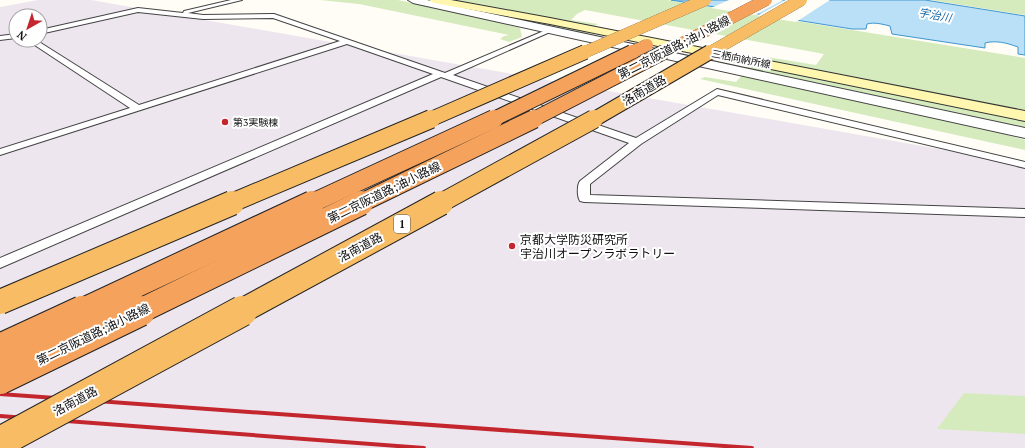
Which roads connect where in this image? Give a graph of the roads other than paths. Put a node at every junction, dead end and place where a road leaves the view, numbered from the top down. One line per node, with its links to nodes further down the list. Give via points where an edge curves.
1 (239, 0): 8 (lane)
2 (413, 0): 10 (street)
3 (434, 0): 15 (main road, 三栖向納所線)
4 (705, 0): 22 (highway, bridge)
5 (740, 0): 23 (highway, 第二京阪道路;油小路線, bridge, via 502,115)
6 (766, 0): 24 (highway, 第二京阪道路;油小路線, bridge, via 526,123)
7 (801, 0): 25 (highway, 洛南道路 / 1, bridge, via 554,142)
8 (174, 15): 9 (lane, via 138,10); 11 (lane, via 274,16)
9 (48, 30)
10 (548, 31): 13 (lane); 16 (street)
11 (346, 42): 13 (lane); 14 (lane)
12 (43, 48): 14 (lane)
13 (442, 75): 17 (lane); 21 (lane)
14 (137, 108): 18 (lane)
15 (1025, 116)
16 (1025, 133)
17 (637, 142): 19 (lane, via 717,92); 20 (lane, via 584,183 584,198)
18 (0, 152)
19 (1025, 164)
20 (1025, 213)
21 (0, 263)
22 (0, 302)
23 (0, 349)
24 (0, 379)
25 (0, 442)

